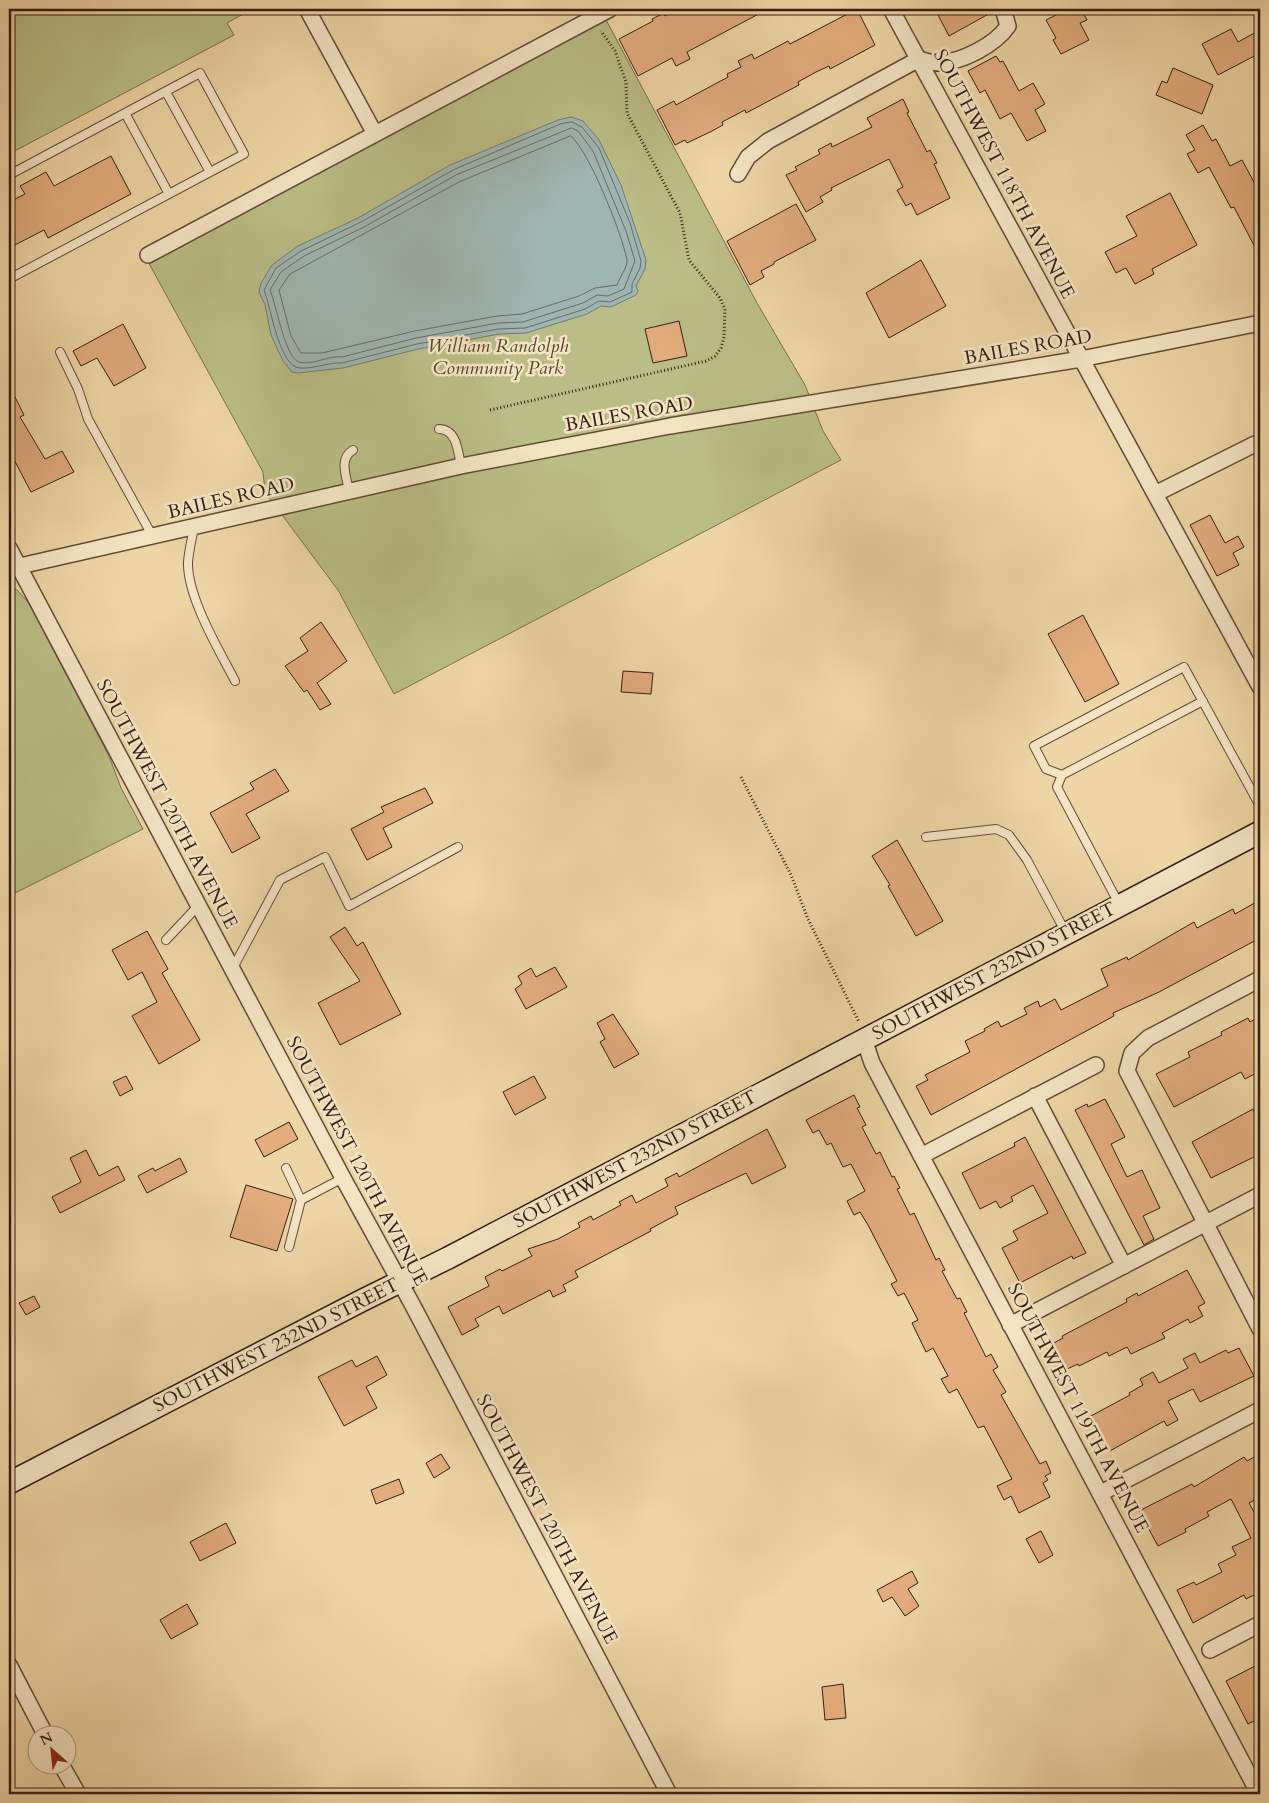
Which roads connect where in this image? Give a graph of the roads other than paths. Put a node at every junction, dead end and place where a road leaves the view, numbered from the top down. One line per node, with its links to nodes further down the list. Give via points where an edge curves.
1 (307, 9): 8 (street)
2 (610, 9): 8 (street)
3 (891, 9): 5 (street, SOUTHWEST 118TH AVENUE)
4 (1004, 11): 5 (street, via 1008,26 990,43 946,62)
5 (919, 59): 10 (street, via 774,137 748,157); 17 (street, SOUTHWEST 118TH AVENUE)
6 (166, 92): 7 (lane); 9 (lane); 9 (lane, via 200,73 244,154)
7 (125, 113): 11 (lane); 12 (lane)
8 (375, 134): 13 (street)
9 (210, 172): 12 (lane)
10 (738, 174)
11 (9, 175)
12 (169, 194): 14 (lane)
13 (148, 255)
14 (9, 278)
15 (1260, 323): 17 (street, BAILES ROAD)
16 (60, 352): 25 (lane, via 88,419)
17 (1081, 359): 21 (street, BAILES ROAD, via 670,426); 23 (street, SOUTHWEST 118TH AVENUE)
18 (440, 429): 21 (lane, via 453,436)
19 (1260, 444): 23 (street)
20 (352, 450): 22 (lane, via 346,454 344,462)
21 (461, 466): 22 (street, BAILES ROAD)
22 (349, 492): 24 (street, BAILES ROAD)
23 (1155, 494): 28 (street, SOUTHWEST 118TH AVENUE)
24 (194, 527): 25 (street, BAILES ROAD); 29 (lane, via 188,561 190,580 204,618)
25 (153, 537): 27 (street, BAILES ROAD)
26 (9, 548): 27 (street, SOUTHWEST 120TH AVENUE)
27 (14, 568): 37 (street, SOUTHWEST 120TH AVENUE)
28 (1255, 662): 30 (street, SOUTHWEST 118TH AVENUE)
29 (236, 681)
30 (1260, 687)
31 (1203, 701): 32 (lane); 32 (lane, via 1184,667 1034,746 1046,769); 33 (lane)
32 (1062, 775): 38 (lane, via 1056,787)
33 (1260, 806)
34 (1260, 832): 38 (street, SOUTHWEST 232ND STREET)
35 (926, 837): 39 (lane, via 996,829 1009,835 1028,860)
36 (458, 848): 41 (lane, via 349,906 325,857 280,880)
37 (198, 906): 40 (lane); 41 (street, SOUTHWEST 120TH AVENUE)
38 (1120, 906): 39 (street, SOUTHWEST 232ND STREET)
39 (1066, 934): 43 (street, SOUTHWEST 232ND STREET)
40 (166, 940)
41 (232, 970): 48 (street, SOUTHWEST 120TH AVENUE)
42 (1260, 980): 51 (street, via 1148,1038 1135,1048 1129,1059 1127,1071 1132,1084)
43 (864, 1039): 46 (street, SOUTHWEST 119TH AVENUE, via 872,1063); 54 (street, SOUTHWEST 232ND STREET)
44 (1096, 1065): 45 (street)
45 (1035, 1096): 46 (street); 53 (street)
46 (921, 1156): 55 (street, SOUTHWEST 119TH AVENUE)
47 (286, 1168): 50 (lane)
48 (343, 1178): 50 (lane); 54 (street, SOUTHWEST 120TH AVENUE)
49 (1260, 1195): 51 (street)
50 (301, 1200): 52 (lane)
51 (1205, 1224): 53 (street); 56 (street)
52 (289, 1247)
53 (1124, 1266): 55 (street)
54 (399, 1282): 58 (street, SOUTHWEST 232ND STREET); 66 (street, SOUTHWEST 120TH AVENUE)
55 (1010, 1325): 59 (street, SOUTHWEST 119TH AVENUE)
56 (1260, 1329)
57 (1260, 1410): 59 (street)
58 (9, 1483)
59 (1101, 1493): 67 (street, SOUTHWEST 119TH AVENUE)
60 (1260, 1624): 61 (street)
61 (1210, 1650)
62 (9, 1665): 63 (street)
63 (41, 1726)
64 (68, 1776): 65 (street)
65 (78, 1794)
66 (669, 1794)
67 (1260, 1794)

